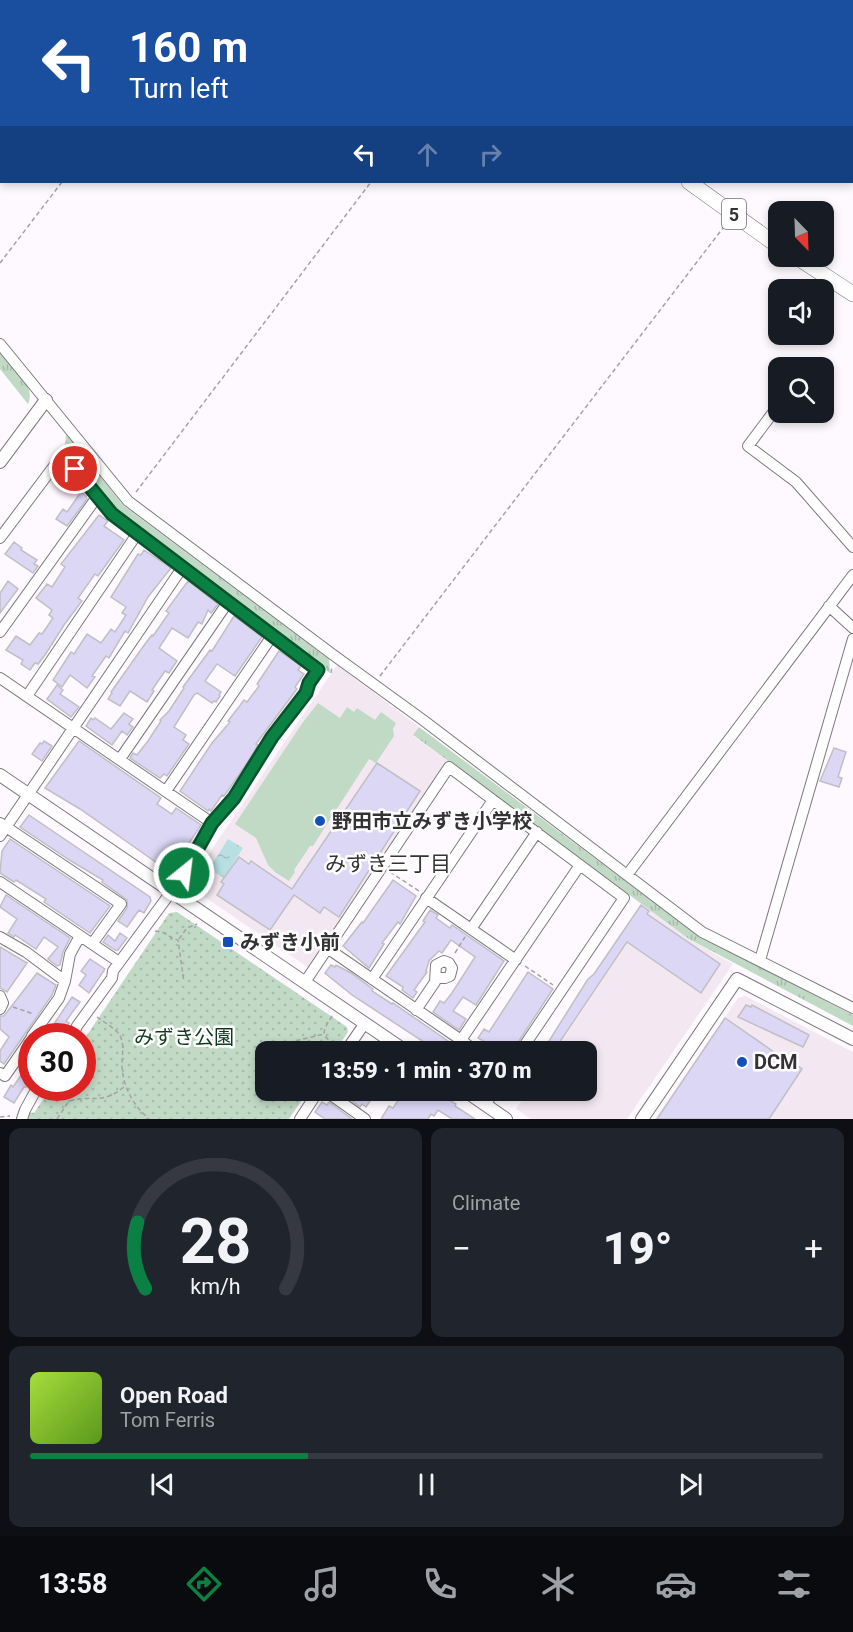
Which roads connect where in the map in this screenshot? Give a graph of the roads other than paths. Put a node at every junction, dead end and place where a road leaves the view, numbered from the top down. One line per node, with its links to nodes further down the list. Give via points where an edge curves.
1 (690, 183): 2 (main road, 5)
2 (768, 239)
3 (812, 267): 4 (main road)
4 (853, 294)
5 (0, 344): 6 (street)
6 (46, 400): 8 (street); 33 (street, via 128,501)
7 (768, 419): 12 (street, via 748,446 796,482)
8 (0, 462)
9 (97, 497): 10 (street); 11 (street, via 63,454); 18 (street)
10 (137, 534): 13 (street); 22 (street)
11 (0, 538)
12 (853, 547)
13 (182, 568): 15 (street); 23 (street)
14 (853, 575): 16 (street)
15 (228, 602): 19 (street); 24 (street)
16 (829, 606): 17 (street); 33 (street)
17 (853, 628)
18 (0, 632)
19 (272, 636): 26 (street); 29 (street, via 318,670 234,798)
20 (853, 639): 43 (street)
21 (0, 678): 22 (street)
22 (27, 696): 23 (street)
23 (73, 728): 24 (street); 27 (street)
24 (120, 759): 26 (street)
25 (0, 776): 27 (street)
26 (166, 791): 29 (street)
27 (28, 795): 30 (street); 35 (street)
28 (493, 800): 31 (street); 36 (street); 41 (street, via 449,766)
29 (212, 823): 35 (street)
30 (2, 828): 40 (street, via 121,904)
31 (537, 832): 32 (street); 37 (street)
32 (580, 865): 42 (street); 58 (street, via 624,898)
33 (627, 875): 43 (street, via 702,932)
34 (0, 882): 38 (street)
35 (171, 892): 44 (street); 48 (street)
36 (426, 897): 37 (street); 46 (street)
37 (471, 929): 42 (street)
38 (80, 936): 40 (street); 47 (street, via 70,954)
39 (0, 937): 47 (street)
40 (92, 944): 44 (street)
41 (327, 948): 46 (street); 48 (street)
42 (516, 960): 55 (street)
43 (760, 960): 49 (street)
44 (119, 962): 52 (street)
45 (448, 962): 50 (street, via 436,965 436,978)
46 (372, 979): 50 (street)
47 (65, 981): 51 (street, via 59,998)
48 (305, 982): 53 (street)
49 (853, 1008)
50 (416, 1010): 55 (street)
51 (41, 1023)
52 (79, 1023)
53 (365, 1023): 56 (street); 57 (street)
54 (853, 1039): 71 (street, via 737,979)
55 (461, 1040)
56 (349, 1041)
57 (391, 1041)
58 (527, 1041)
59 (18, 1057): 60 (street, via 5,1076)
60 (0, 1074)
61 (30, 1101): 67 (street)
62 (312, 1101): 68 (street)
63 (340, 1101): 69 (street)
64 (480, 1101): 66 (street)
65 (488, 1101): 66 (street)
66 (486, 1105): 70 (street)
67 (22, 1119)
68 (300, 1119)
69 (365, 1119)
70 (506, 1119)
71 (642, 1119)

